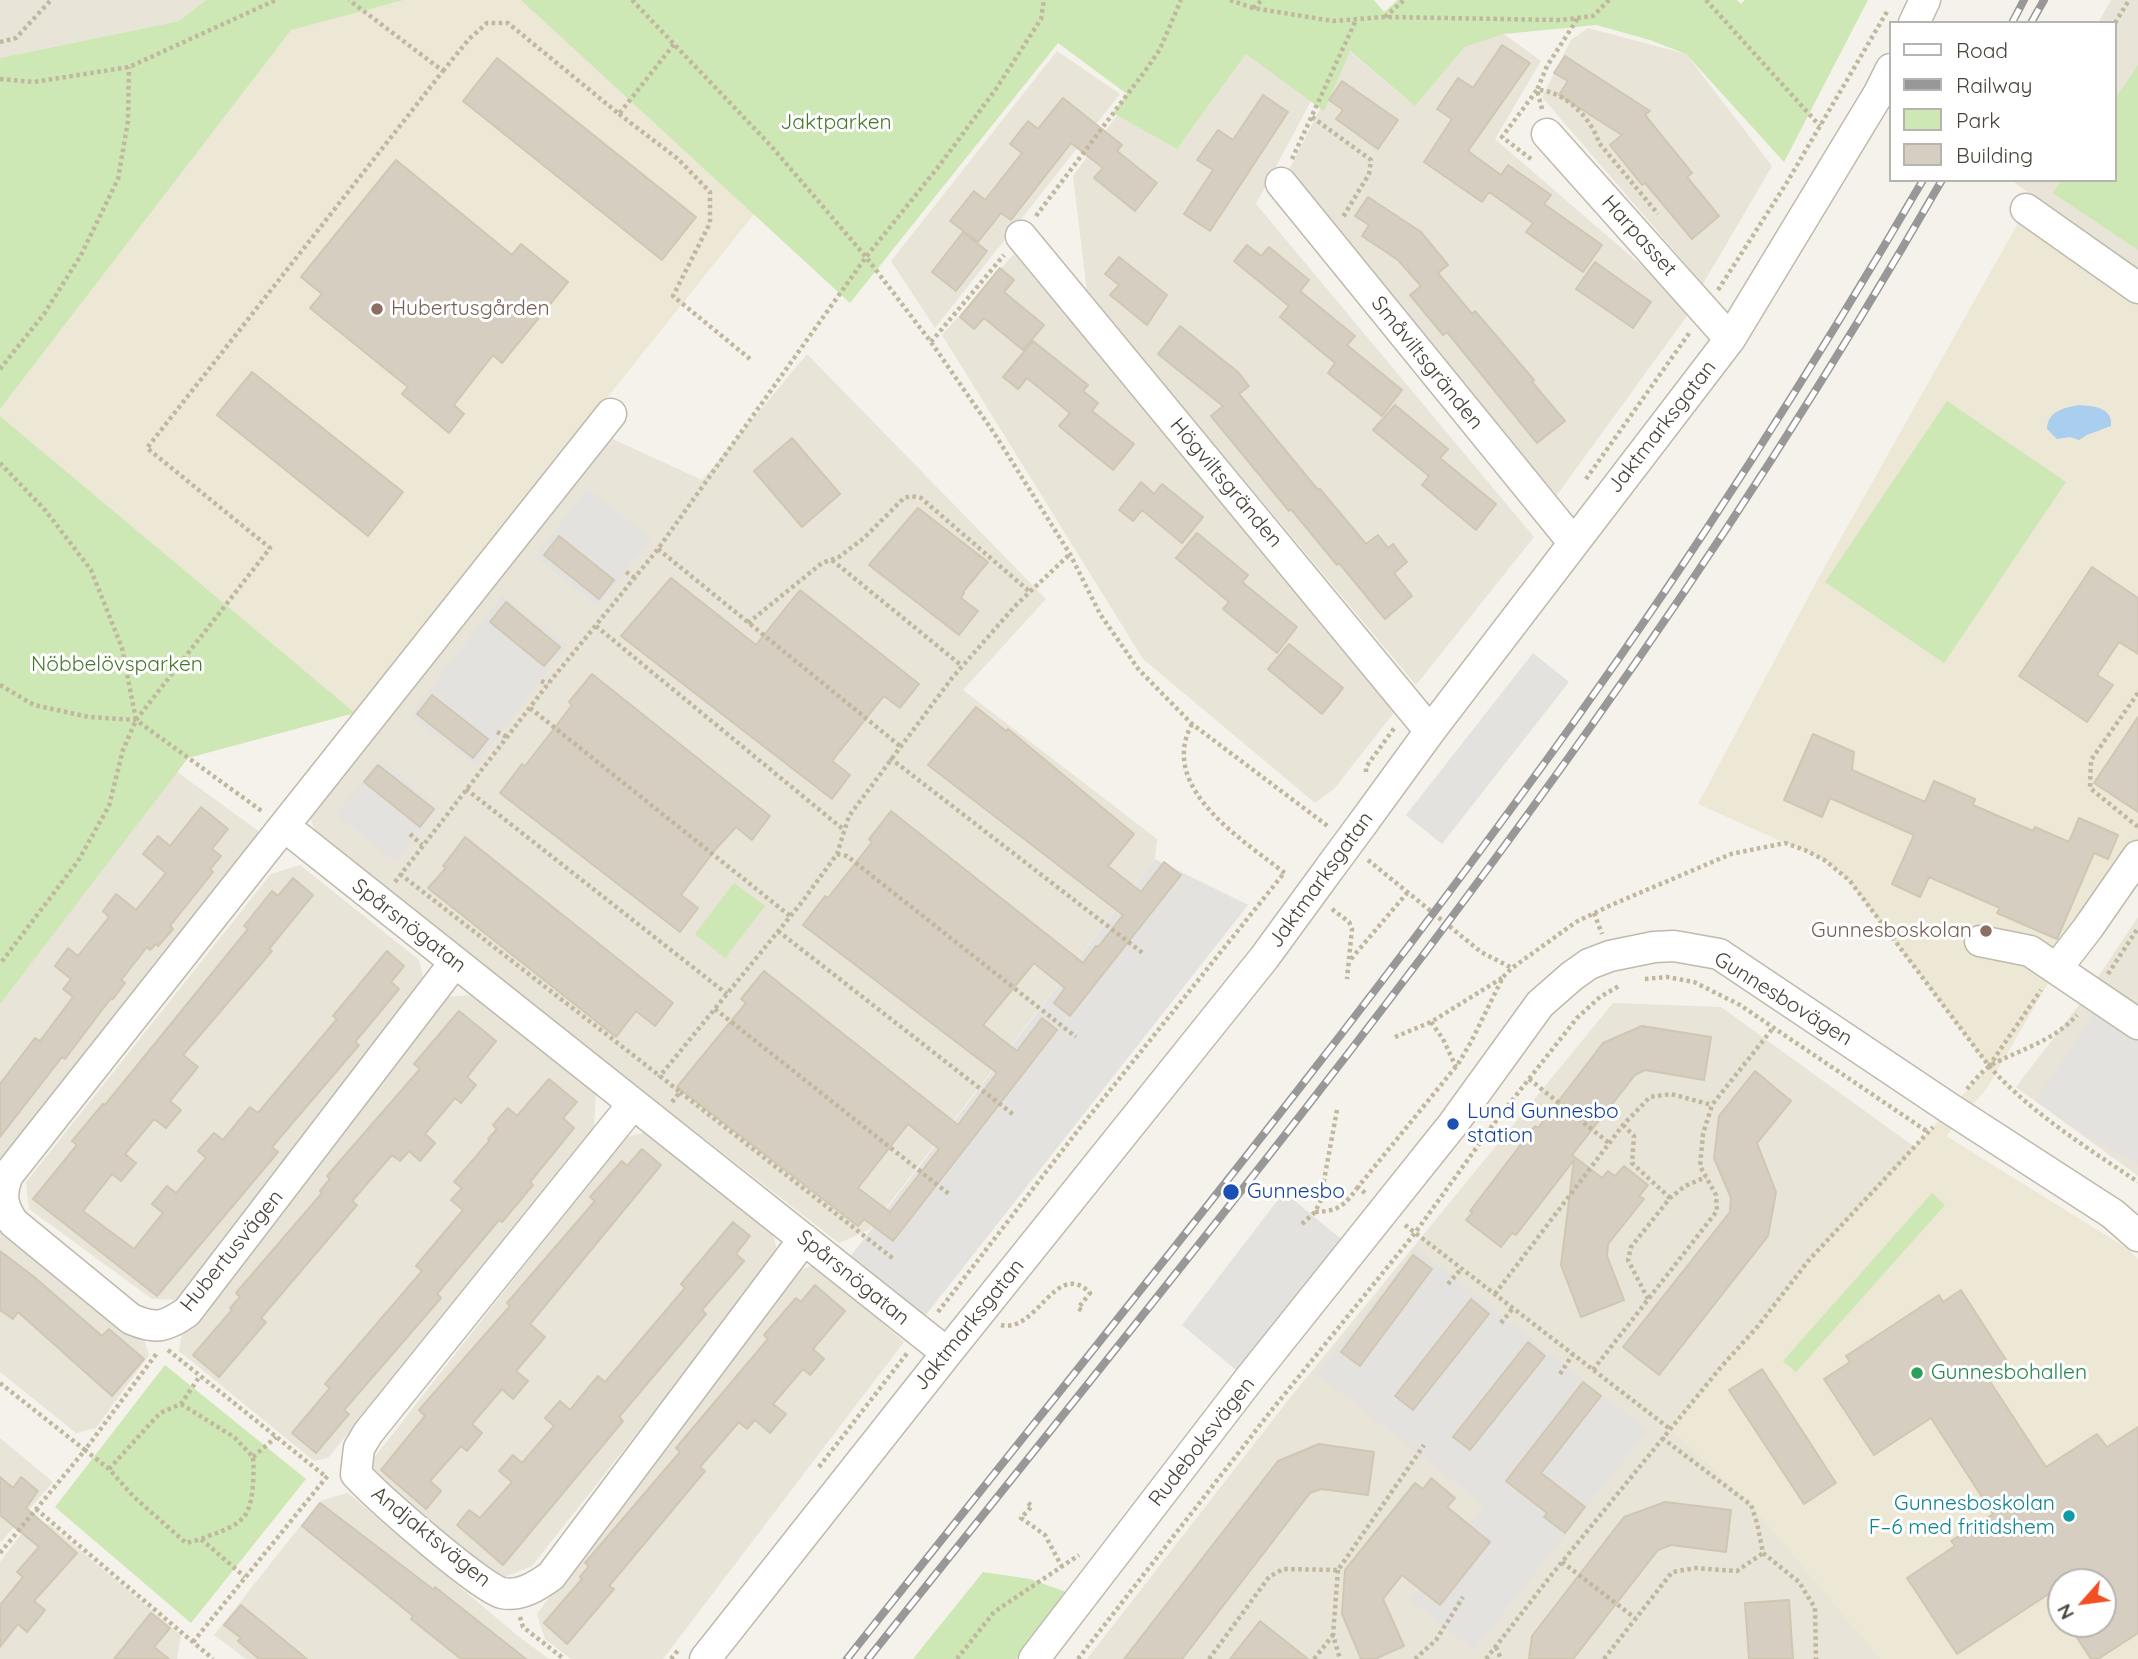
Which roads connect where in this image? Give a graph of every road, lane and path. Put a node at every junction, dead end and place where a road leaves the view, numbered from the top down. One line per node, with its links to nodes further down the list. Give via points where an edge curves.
1 (51, 0): 21 (path, via 16,38)
2 (276, 0): 23 (path)
3 (349, 0): 24 (path)
4 (632, 0): 22 (path)
5 (1044, 0): 35 (path, via 1041,19 996,89)
6 (1181, 0): 34 (path, via 1148,67)
7 (1230, 0): 15 (path)
8 (1262, 0): 15 (path)
9 (1404, 0): 16 (path)
10 (1609, 0): 17 (path, via 1593,16)
11 (1706, 0): 29 (path)
12 (1925, 0): 19 (street)
13 (2129, 0): 20 (path)
14 (1892, 3): 29 (path)
15 (1253, 8): 18 (path, via 1333,22)
16 (1384, 18): 17 (path); 18 (path)
17 (1578, 18): 30 (path, via 1537,90)
18 (1356, 20): 28 (path)
19 (1915, 21)
20 (2116, 21)
21 (0, 42)
22 (674, 44): 27 (path); 35 (path, via 772,147)
23 (129, 67): 26 (path, via 34,82); 41 (path, via 128,121 118,179 59,291)
24 (443, 71): 27 (path, via 487,23 508,23); 61 (path, via 147,448 270,548)
25 (1890, 71): 38 (street, Jaktmarksgatan)
26 (0, 79)
27 (619, 114): 40 (path, via 678,159 710,192 710,223 673,296)
28 (1312, 117): 31 (path); 33 (path, via 1371,160 1369,174)
29 (1820, 126): 37 (path)
30 (1547, 134): 37 (street, Harpasset)
31 (1281, 183): 45 (street, Småviltsgränden)
32 (2026, 209): 36 (street)
33 (1341, 220)
34 (1021, 236): 39 (path); 59 (street, Högviltsgränden)
35 (866, 257): 39 (path); 46 (path)
36 (2138, 288)
37 (1705, 311): 38 (street, Harpasset); 44 (path)
38 (1730, 338): 45 (street, Jaktmarksgatan)
39 (932, 342): 47 (path)
40 (750, 359)
41 (0, 369)
42 (611, 414): 70 (street)
43 (0, 463): 61 (path, via 46,511 91,570 122,648)
44 (1580, 486)
45 (1573, 542): 63 (street, Jaktmarksgatan)
46 (657, 549): 50 (path); 52 (path)
47 (1070, 554): 51 (path); 62 (path, via 1101,614 1139,670)
48 (832, 560): 51 (path, via 911,496 921,498); 52 (path, via 822,563); 54 (path)
49 (626, 572): 50 (path)
50 (635, 578): 53 (path)
51 (1030, 592): 54 (path)
52 (748, 623): 66 (path)
53 (596, 626): 56 (path); 72 (path)
54 (962, 666): 66 (path)
55 (541, 681): 56 (path)
56 (548, 684): 60 (path)
57 (0, 685): 61 (path, via 34,705 89,717)
58 (2138, 693): 71 (path, via 2091,760 2090,788)
59 (1410, 707): 63 (street, Högviltsgränden); 68 (path, via 1366,767)
60 (530, 708): 65 (path); 84 (path)
61 (136, 720): 70 (path); 91 (path, via 109,806 78,861)
62 (1192, 724): 74 (path); 78 (path, via 1183,741 1183,762 1197,796)
63 (1430, 731): 74 (street, Jaktmarksgatan)
64 (497, 732): 65 (path)
65 (507, 737): 69 (path)
66 (900, 746): 67 (path)
67 (890, 758): 72 (path); 87 (path)
68 (1366, 780)
69 (466, 789): 75 (path); 99 (path)
70 (284, 826): 82 (street, Spårsnögatan); 90 (street, Hubertusvägen, via 3,1186 5,1212 14,1223 131,1319 147,1326 167,1325 187,1312)
71 (2138, 827)
72 (844, 830): 76 (path)
73 (410, 834): 75 (path)
74 (1348, 843): 80 (street, Jaktmarksgatan); 81 (path)
75 (422, 845): 79 (path)
76 (837, 854): 84 (path); 104 (path, via 847,856)
77 (2138, 856): 93 (street)
78 (1284, 873): 80 (path); 140 (path)
79 (400, 874): 82 (path); 108 (path)
80 (1311, 893): 89 (path, via 1349,922); 137 (street, Jaktmarksgatan)
81 (1407, 893): 89 (path); 92 (path, via 1481,952)
82 (380, 902): 90 (street, Spårsnögatan)
83 (1594, 913): 88 (path); 92 (path); 106 (path, via 1731,854 1785,843 1805,850 1850,881)
84 (790, 916): 85 (path)
85 (778, 931): 99 (path); 115 (path)
86 (1980, 941): 93 (street, via 2030,951)
87 (1144, 954)
88 (1610, 956): 98 (path); 113 (street, Gunnesbovägen, via 1674,946 1719,954); 126 (street, Gunnesbovägen, via 1589,964 1540,1004)
89 (1349, 960): 95 (path)
90 (455, 962): 111 (street, Spårsnögatan)
91 (0, 964)
92 (1512, 968): 94 (path)
93 (2057, 968): 102 (street); 106 (path)
94 (1503, 977): 101 (path); 107 (path)
95 (1347, 979)
96 (1640, 979): 103 (path, via 1694,982)
97 (1629, 983): 98 (path)
98 (1619, 986): 109 (path, via 1577,1018)
99 (727, 995): 100 (path)
100 (715, 1009): 108 (path); 123 (path)
101 (1431, 1022): 105 (path); 107 (path)
102 (2138, 1024)
103 (1773, 1028): 112 (path); 118 (path)
104 (1076, 1037)
105 (1395, 1037)
106 (1989, 1066): 113 (path); 121 (path, via 2011,1091)
107 (1456, 1067): 122 (path)
108 (660, 1076): 110 (path)
109 (1529, 1079): 119 (path); 128 (path)
110 (680, 1092): 116 (path); 131 (path)
111 (633, 1104): 116 (street, Spårsnögatan); 152 (street)
112 (1712, 1105): 117 (path, via 1671,1094 1650,1097); 120 (path, via 1700,1166)
113 (1949, 1108): 118 (path); 129 (street, Gunnesbovägen, via 2113,1214)
114 (1337, 1110): 125 (path)
115 (1014, 1115)
116 (656, 1123): 130 (street, Spårsnögatan)
117 (1623, 1125): 119 (path); 124 (path, via 1634,1136 1632,1163)
118 (1928, 1132): 148 (path, via 1809,1260)
119 (1609, 1143): 134 (path)
120 (1706, 1177): 124 (path); 135 (path, via 1716,1195 1717,1211)
121 (2138, 1182)
122 (1358, 1187): 125 (path, via 1338,1209); 126 (path)
123 (949, 1194)
124 (1670, 1198): 135 (path, via 1631,1247 1628,1260)
125 (1315, 1212): 127 (path)
126 (1378, 1218): 128 (path); 168 (street, Rudeboksvägen)
127 (1302, 1224)
128 (1415, 1233): 132 (path); 181 (path)
129 (2138, 1236)
130 (804, 1239): 140 (street, Spårsnögatan); 169 (street, Andjaktsvägen, via 551,1576 534,1588)
131 (895, 1260)
132 (1461, 1269): 133 (path); 134 (path)
133 (1448, 1284)
134 (1494, 1294): 136 (path)
135 (1648, 1299): 143 (path)
136 (1513, 1308): 139 (path); 142 (path)
137 (981, 1311): 138 (path, via 998,1324 1021,1324 1058,1288 1076,1284 1090,1293 1078,1308); 141 (street, Jaktmarksgatan)
138 (1084, 1312)
139 (1501, 1323)
140 (922, 1334): 141 (street, Spårsnögatan); 156 (path)
141 (947, 1353): 175 (street, Jaktmarksgatan)
142 (1573, 1354): 143 (path); 144 (path)
143 (1593, 1370): 148 (path)
144 (1560, 1374)
145 (200, 1376): 147 (path); 149 (path); 153 (path, via 163,1346)
146 (0, 1383): 153 (path)
147 (181, 1404): 154 (path, via 234,1437); 155 (path, via 160,1413)
148 (1670, 1429): 150 (path)
149 (276, 1437): 154 (path); 157 (path)
150 (1662, 1438): 163 (path, via 1751,1505); 164 (path)
151 (1424, 1445): 166 (path)
152 (359, 1448): 157 (path); 169 (street, Andjaktsvägen, via 356,1474 363,1482 466,1571 500,1592)
153 (85, 1450): 155 (path); 159 (path)
154 (253, 1457): 160 (path, via 254,1479 246,1514 230,1527)
155 (109, 1469): 160 (path, via 186,1543)
156 (813, 1475)
157 (326, 1476): 167 (path)
158 (1028, 1503): 165 (path, via 1032,1506 1021,1518 1045,1535)
159 (36, 1510): 162 (path); 173 (path)
160 (201, 1539): 167 (path)
161 (1082, 1552): 165 (path)
162 (0, 1553)
163 (1763, 1553): 171 (path, via 1737,1571 1696,1568 1672,1572); 189 (path, via 1799,1582 1815,1608)
164 (1562, 1562): 171 (path); 174 (path)
165 (1062, 1567): 168 (path); 179 (path, via 994,1612)
166 (1338, 1570): 172 (path); 182 (path, via 1283,1569 1269,1577)
167 (245, 1577): 173 (path)
168 (1086, 1592): 180 (street, Rudeboksvägen)
169 (515, 1593): 177 (path, via 523,1627)
170 (1462, 1597): 185 (path, via 1436,1640)
171 (1635, 1618): 188 (path)
172 (1333, 1635): 183 (path); 184 (path)
173 (193, 1642): 176 (path)
174 (1496, 1647): 186 (path); 187 (path)
175 (692, 1654): 178 (path)
176 (214, 1659)
177 (564, 1659)
178 (671, 1659)
179 (957, 1659)
180 (1034, 1659)
181 (1079, 1659)
182 (1209, 1659)
183 (1314, 1659)
184 (1340, 1659)
185 (1415, 1659)
186 (1486, 1659)
187 (1501, 1659)
188 (1604, 1659)
189 (1816, 1659)

